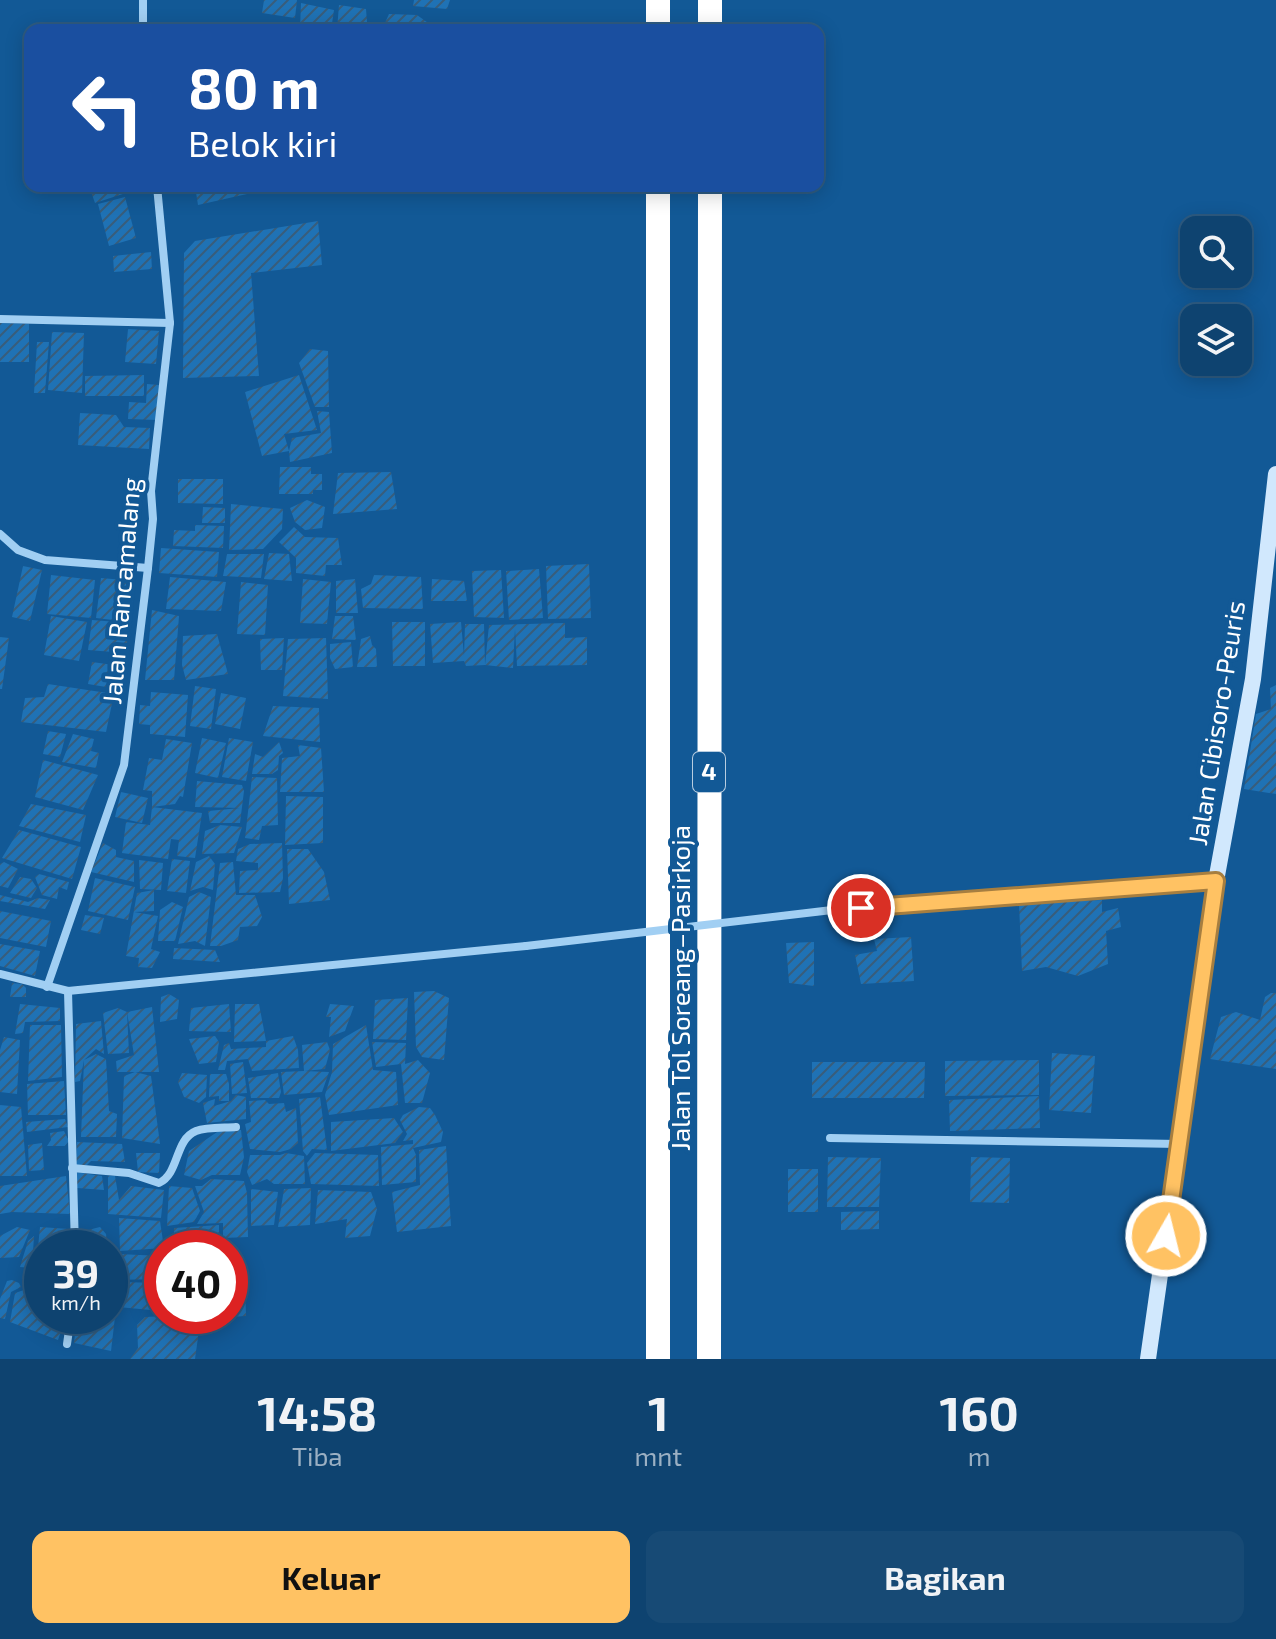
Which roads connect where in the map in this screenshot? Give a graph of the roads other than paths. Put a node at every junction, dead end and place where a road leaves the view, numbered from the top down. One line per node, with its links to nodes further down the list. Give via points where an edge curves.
1 (143, 0): 4 (street)
2 (658, 0): 5 (highway)
3 (710, 0): 6 (highway)
4 (143, 24)
5 (658, 24)
6 (710, 24)
7 (158, 192): 11 (street, Jalan Rancamalang)
8 (658, 192): 26 (highway, Jalan Tol Soreang–Pasirkoja / 4)
9 (710, 192): 27 (highway, Jalan Tol Soreang–Pasirkoja / 4)
10 (0, 319): 11 (street)
11 (170, 323): 14 (street, Jalan Rancamalang)
12 (1276, 474): 15 (street, Jalan Cibisoro-Peuris, via 1253,679)
13 (0, 534): 14 (street, via 18,550 45,560)
14 (148, 568): 17 (street, Jalan Rancamalang, via 124,765)
15 (1216, 881): 18 (street, bridge, via 832,910); 21 (street, Jalan Cibisoro-Peuris)
16 (0, 974): 17 (street)
17 (47, 987): 18 (street)
18 (68, 991): 22 (street)
19 (236, 1127): 22 (street, via 187,1137 171,1174 159,1183 129,1173)
20 (830, 1138): 21 (street)
21 (1179, 1144): 28 (street, Jalan Cibisoro-Peuris)
22 (72, 1168): 23 (street)
23 (76, 1230)
24 (68, 1334): 25 (street)
25 (67, 1344)
26 (658, 1359)
27 (709, 1359)
28 (1148, 1359)

